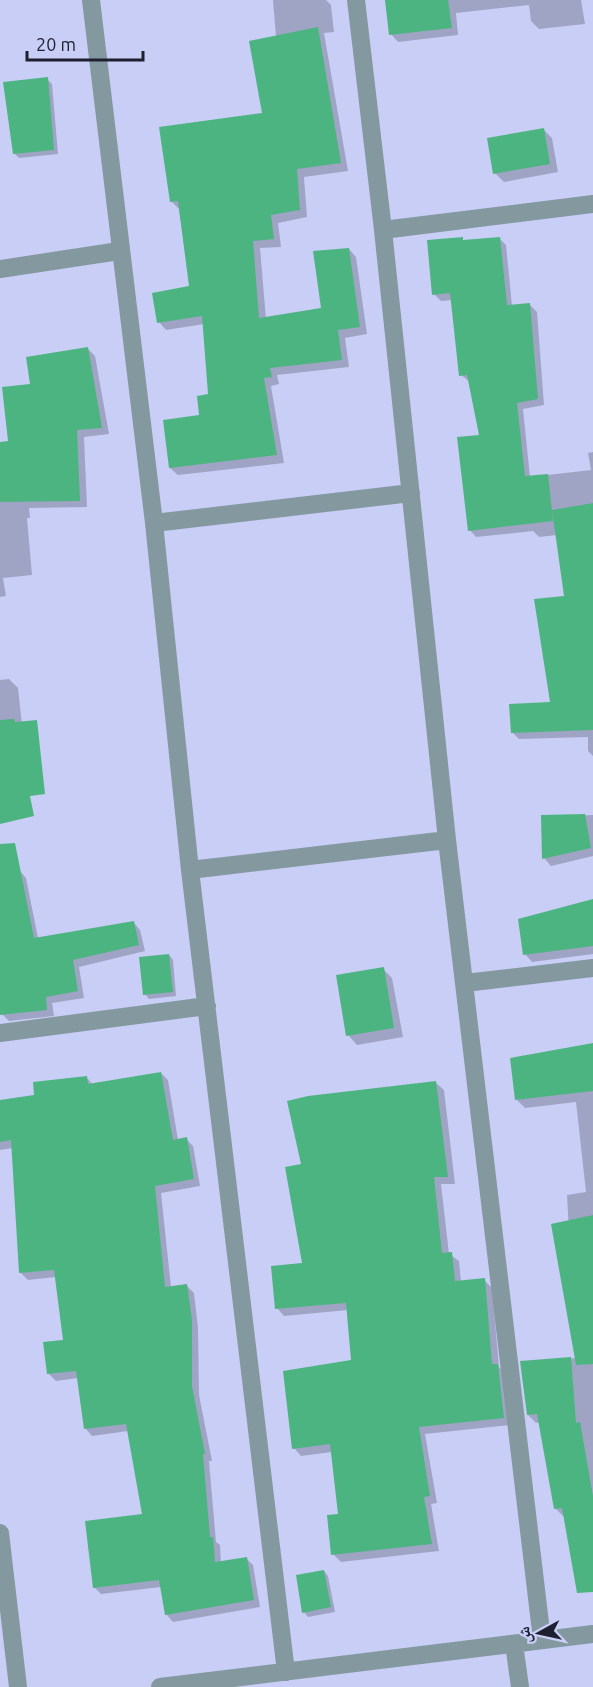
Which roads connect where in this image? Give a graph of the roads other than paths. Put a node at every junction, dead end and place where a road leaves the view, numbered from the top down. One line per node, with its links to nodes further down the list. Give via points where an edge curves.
1 (91, 0): 5 (street)
2 (356, 0): 4 (street)
3 (593, 204): 4 (street)
4 (383, 230): 7 (street)
5 (119, 251): 6 (street); 8 (street)
6 (0, 268)
7 (411, 493): 8 (street); 9 (street)
8 (154, 523): 10 (street)
9 (447, 840): 10 (street); 12 (street)
10 (190, 870): 13 (street)
11 (593, 968): 12 (street)
12 (465, 983): 17 (street)
13 (207, 1006): 14 (street); 19 (street)
14 (0, 1033)
15 (0, 1533): 21 (street)
16 (593, 1634): 17 (street)
17 (542, 1640): 18 (street)
18 (514, 1644): 19 (street); 23 (street)
19 (286, 1672): 20 (street)
20 (258, 1681): 22 (street)
21 (18, 1687)
22 (160, 1687)
23 (520, 1687)

